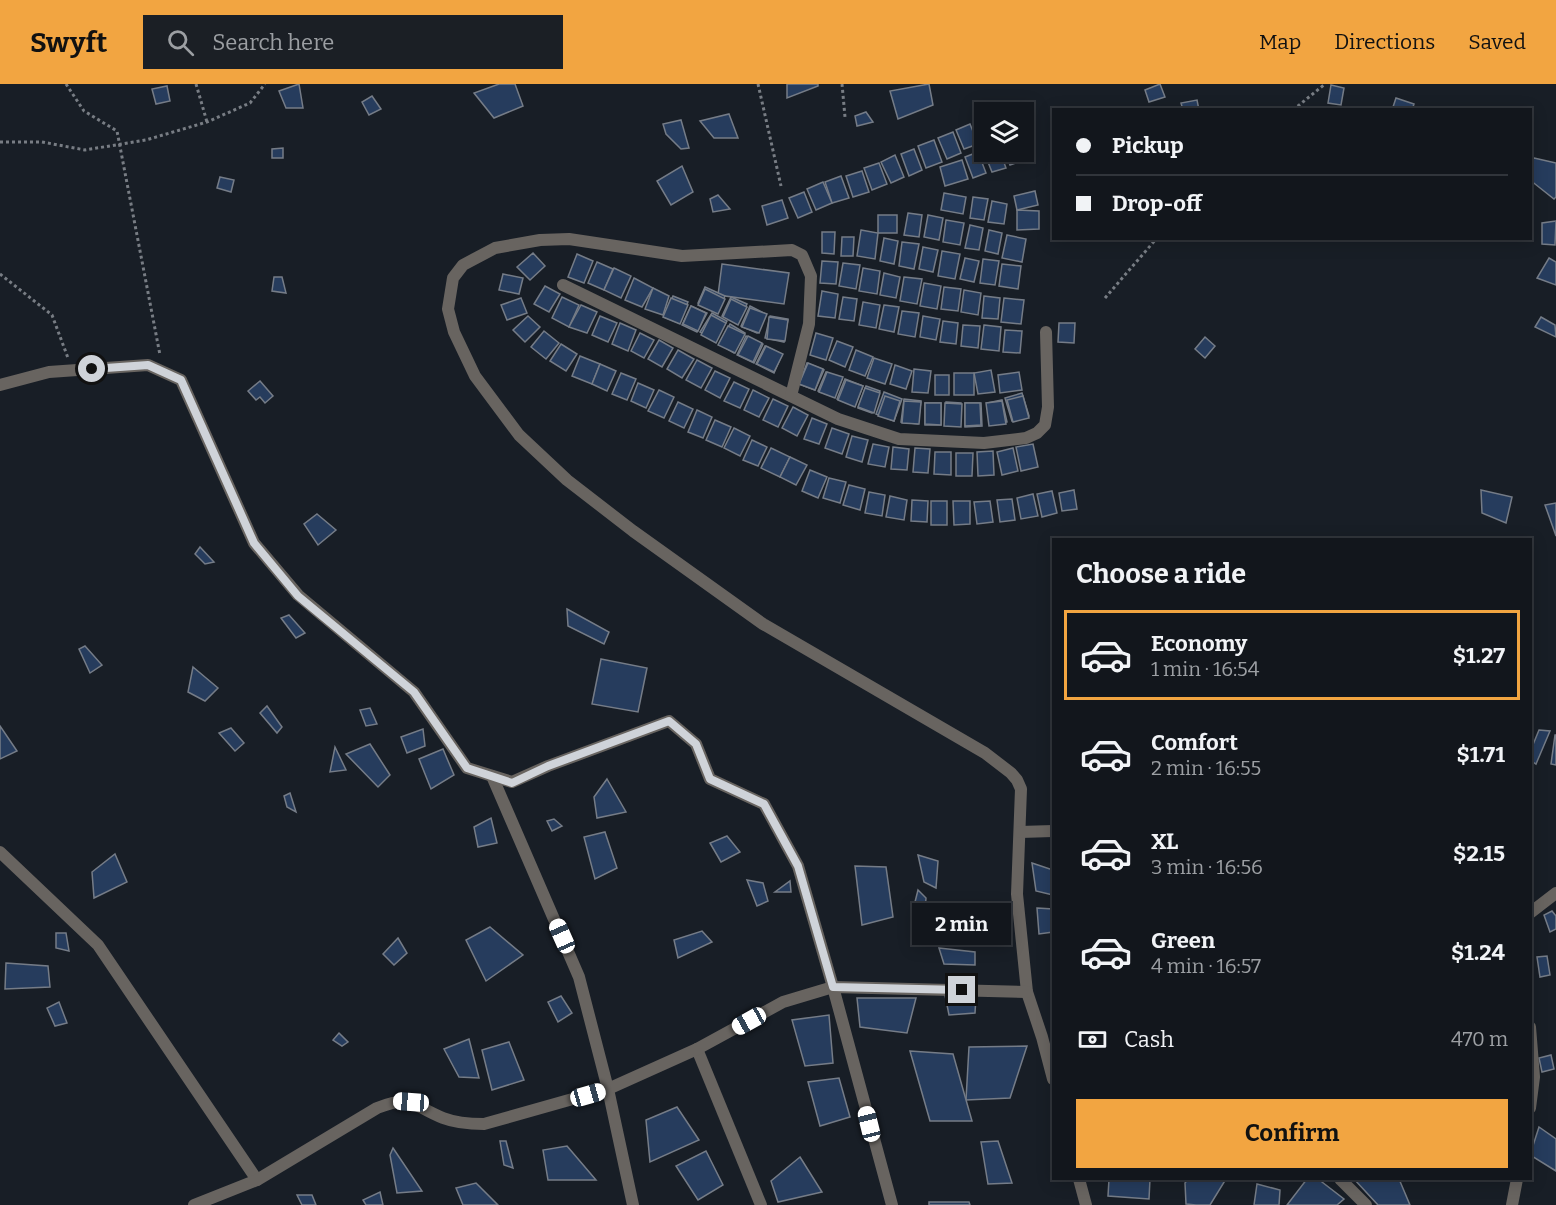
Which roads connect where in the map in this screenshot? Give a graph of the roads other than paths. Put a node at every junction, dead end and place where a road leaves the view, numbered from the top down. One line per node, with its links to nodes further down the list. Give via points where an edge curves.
1 (563, 285): 4 (street)
2 (1046, 332): 4 (street, via 1045,425 1026,438 984,443 899,438 838,419)
3 (0, 385): 5 (street, via 49,372 148,365 181,380 254,543 298,596 414,692 467,768)
4 (791, 396): 7 (street, via 809,324 811,276 802,255 792,250 682,256 569,239 540,240 495,248 463,266 453,278 448,309 454,332 475,376 519,435 567,480 763,624 985,753 1017,780 1022,799)
5 (492, 776): 11 (street, via 512,783 669,721 696,744 710,779 764,804 798,866); 17 (street, via 579,976)
6 (1052, 831): 7 (street)
7 (1020, 832): 12 (street, via 1017,894)
8 (0, 852): 19 (street, via 98,945)
9 (1556, 893): 10 (street)
10 (1532, 911)
11 (833, 987): 12 (street); 14 (street, via 783,1002); 26 (street)
12 (1027, 992): 13 (street)
13 (1047, 1035): 16 (street)
14 (698, 1049): 17 (street); 25 (street)
15 (1532, 1052): 18 (street)
16 (1052, 1072)
17 (608, 1089): 19 (street, via 484,1124 464,1124 411,1102 395,1101); 24 (street)
18 (1532, 1092)
19 (257, 1180): 23 (street)
20 (1079, 1180): 27 (street)
21 (1341, 1180): 28 (street)
22 (1517, 1180): 29 (street)
23 (194, 1205)
24 (633, 1205)
25 (761, 1205)
26 (892, 1205)
27 (1086, 1205)
28 (1366, 1205)
29 (1512, 1205)

